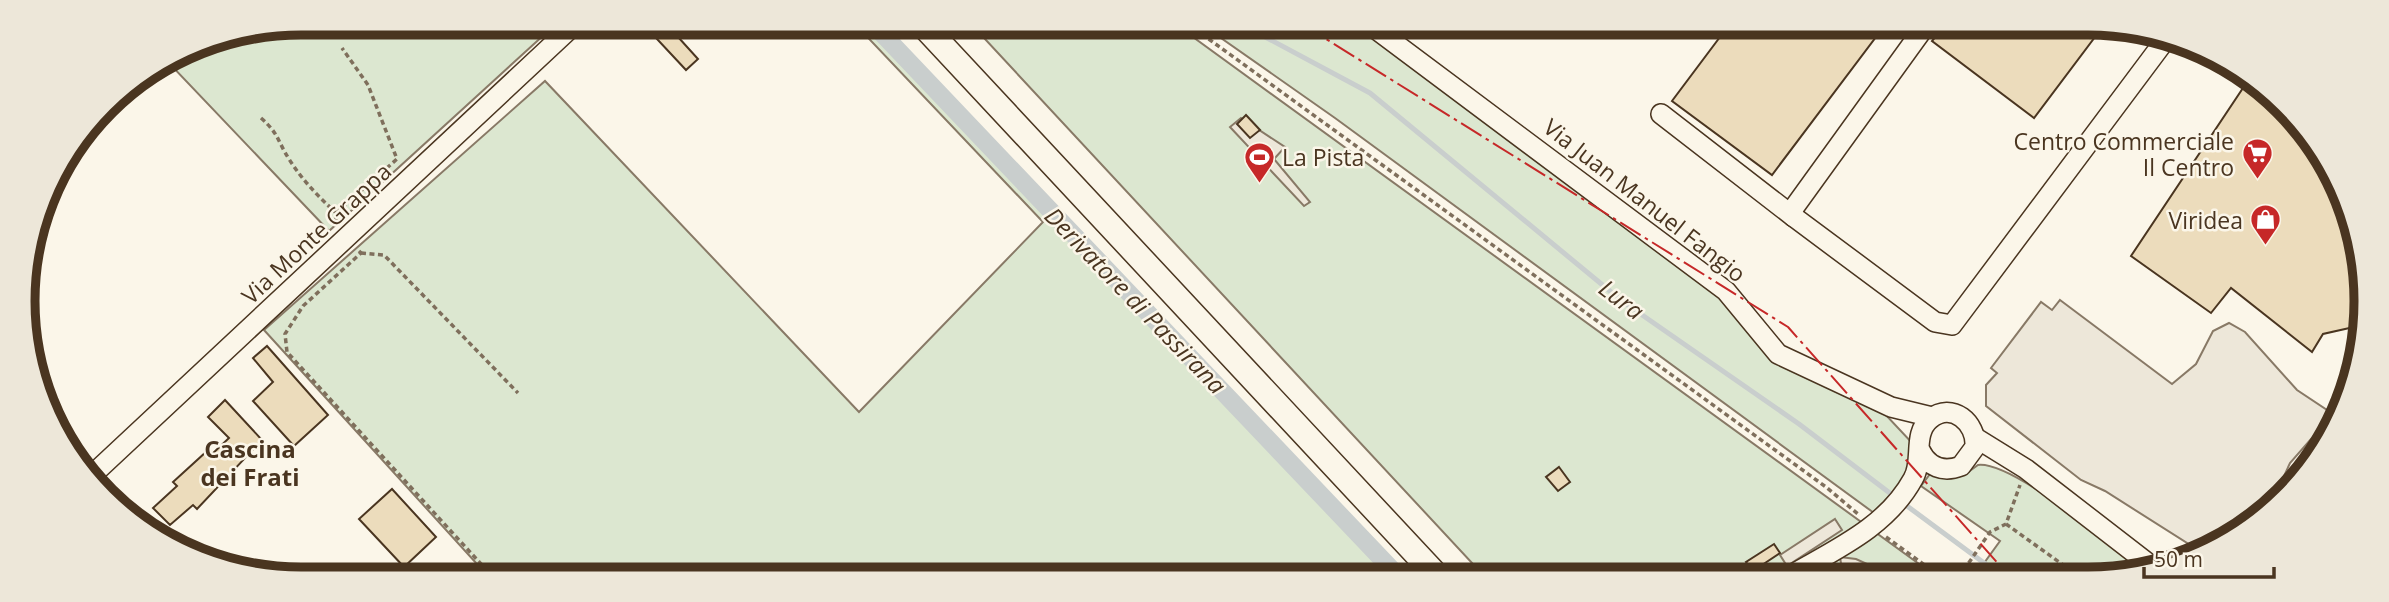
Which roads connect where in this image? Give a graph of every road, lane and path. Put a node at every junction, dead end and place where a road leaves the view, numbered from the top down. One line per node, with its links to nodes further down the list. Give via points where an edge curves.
1 (563, 35): 22 (street, Via Monte Grappa)
2 (932, 35): 30 (main road)
3 (1203, 35): 25 (path)
4 (1384, 35): 16 (street, Via Juan Manuel Fangio, via 1726,291 1778,354)
5 (1919, 35): 11 (street, via 1808,186 1793,209)
6 (2161, 45): 11 (street, via 1952,324 1935,321)
7 (342, 48): 10 (path, via 368,85 397,159)
8 (1661, 114): 11 (street)
9 (261, 118): 10 (path, via 278,134 287,157 310,189)
10 (335, 213): 12 (path)
11 (1794, 217)
12 (336, 227)
13 (353, 244): 14 (path)
14 (361, 253): 15 (path, via 384,255); 29 (path, via 303,306 285,334 287,352)
15 (517, 393)
16 (1891, 407): 17 (street, Via Juan Manuel Fangio); 19 (street, Via Juan Manuel Fangio)
17 (1932, 417): 18 (street, via 1960,415); 19 (street, via 1922,429)
18 (1976, 438): 20 (street); 24 (street)
19 (1919, 446): 21 (street, via 1927,461); 23 (street)
20 (1968, 461): 21 (street, via 1954,469); 24 (street, via 1996,464)
21 (1939, 469): 23 (street)
22 (97, 471)
23 (1915, 478): 25 (street)
24 (2040, 482): 28 (street)
25 (1877, 524): 31 (street); 32 (path)
26 (2006, 524): 34 (path)
27 (1987, 537): 33 (path)
28 (2145, 561)
29 (481, 567)
30 (1429, 567)
31 (1805, 567)
32 (1929, 567)
33 (1966, 567)
34 (2066, 567)

